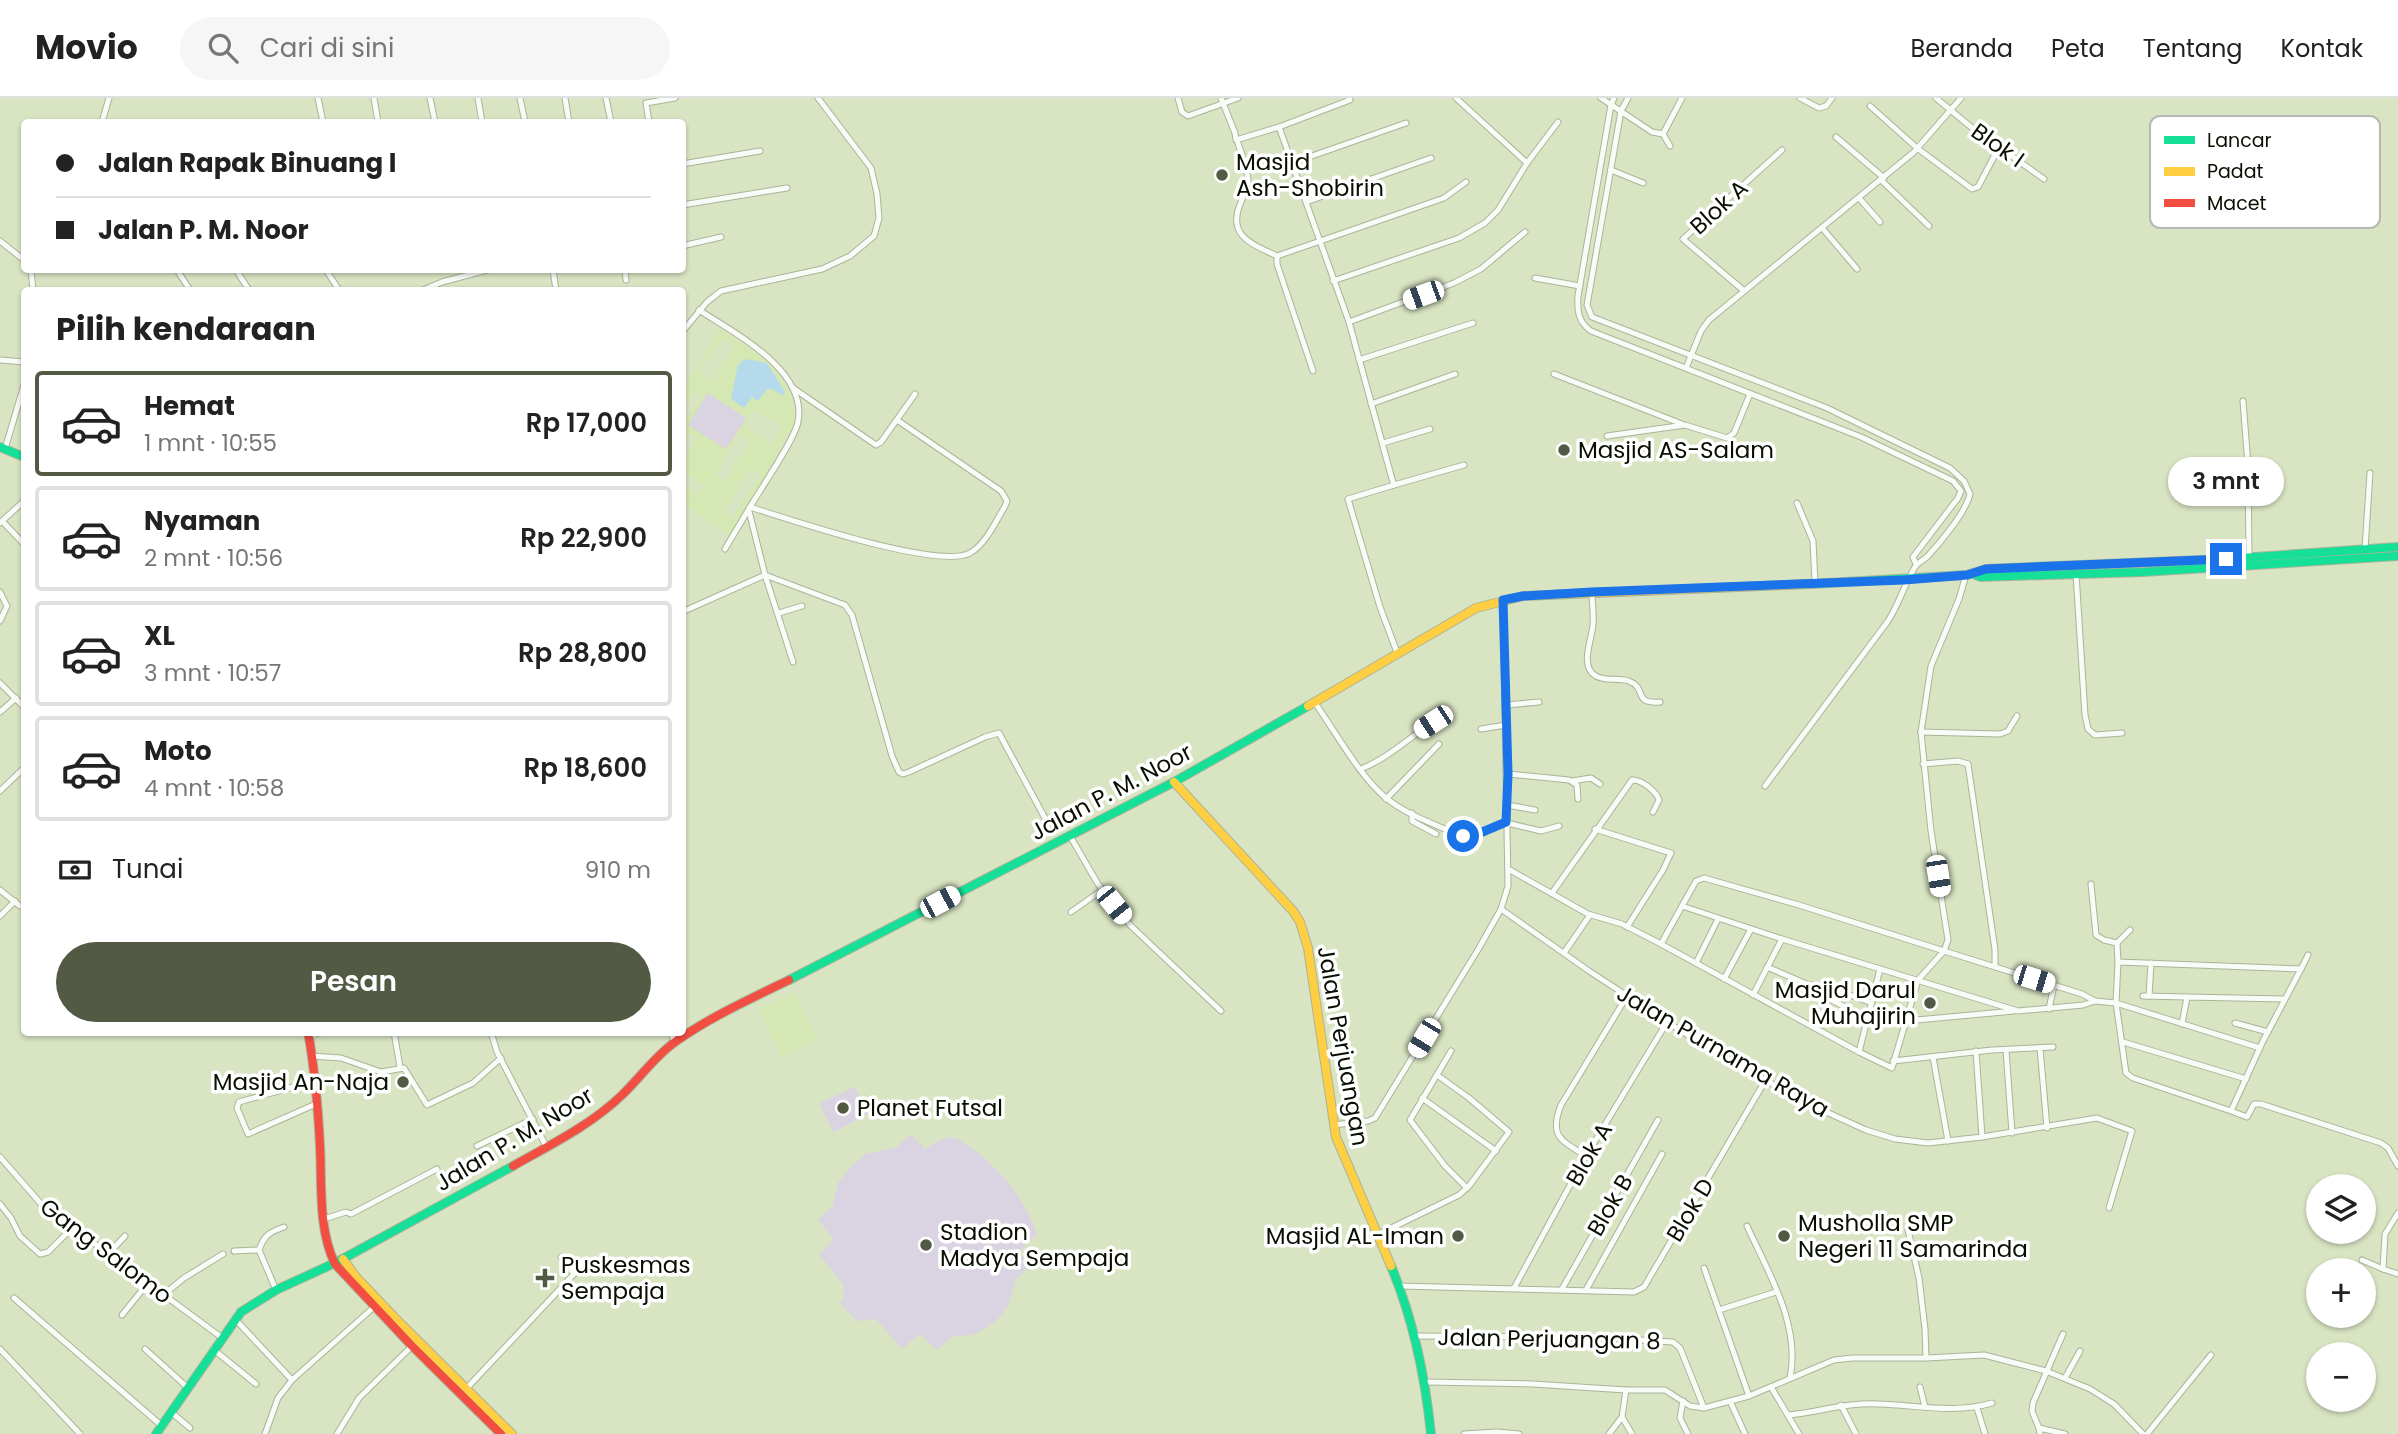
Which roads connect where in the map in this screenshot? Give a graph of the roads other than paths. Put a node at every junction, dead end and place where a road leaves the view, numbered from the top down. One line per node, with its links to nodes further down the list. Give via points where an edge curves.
1 (109, 98): 28 (street)
2 (318, 98): 29 (street)
3 (374, 98): 30 (street)
4 (430, 98): 31 (street)
5 (478, 98): 32 (street)
6 (520, 98): 33 (street)
7 (565, 98): 34 (street)
8 (606, 98): 35 (street)
9 (675, 98): 36 (street, via 646,103)
10 (818, 98): 80 (street, via 871,168 879,218 874,236 835,264 790,278 726,289)
11 (1178, 98): 23 (street, via 1186,116)
12 (1238, 98): 23 (street)
13 (1456, 98): 51 (street)
14 (1601, 98): 24 (street)
15 (1614, 98): 24 (street)
16 (1628, 98): 26 (street)
17 (1682, 98): 40 (street)
18 (1800, 98): 19 (street, via 1819,108)
19 (1832, 98)
20 (1936, 98): 27 (street, Blok I)
21 (1961, 98): 27 (street)
22 (1351, 99): 39 (street)
23 (1222, 101): 42 (street)
24 (1611, 105): 26 (street); 77 (street)
25 (1870, 106): 45 (street)
26 (1621, 111): 40 (street); 52 (street)
27 (1951, 111): 44 (street, Blok I); 45 (street)
28 (103, 119)
29 (322, 119)
30 (378, 119)
31 (434, 119)
32 (482, 119)
33 (524, 119)
34 (568, 119)
35 (610, 119)
36 (649, 119)
37 (1559, 122): 51 (street)
38 (1406, 123): 50 (street)
39 (1279, 127): 42 (street); 50 (street)
40 (1663, 134): 43 (street)
41 (1836, 137): 53 (street)
42 (1237, 140): 69 (street, via 1248,187 1236,214 1237,228 1245,240)
43 (1670, 146)
44 (1999, 147): 45 (street, via 1975,189); 54 (street, Blok I)
45 (1917, 148): 53 (street)
46 (1782, 150): 79 (street, Blok A, via 1683,239)
47 (760, 151): 49 (street)
48 (1431, 158): 59 (street)
49 (686, 163)
50 (1292, 163): 59 (street)
51 (1527, 163): 76 (street, via 1498,210 1475,230)
52 (1611, 170): 56 (street); 84 (street, via 1588,312)
53 (1882, 179): 58 (street); 62 (street)
54 (2044, 179)
55 (1466, 182): 66 (street, via 1444,198)
56 (1643, 183)
57 (787, 188): 60 (street)
58 (1859, 198): 61 (street); 63 (street)
59 (1306, 202): 66 (street)
60 (686, 204)
61 (1880, 222)
62 (1929, 226)
63 (1823, 229): 71 (street); 79 (street)
64 (1525, 232): 81 (street, via 1481,270)
65 (721, 237): 68 (street)
66 (1319, 241): 69 (street); 76 (street)
67 (0, 242): 70 (street)
68 (686, 245)
69 (1277, 256): 89 (street)
70 (21, 258)
71 (1857, 269)
72 (476, 273): 78 (street)
73 (625, 273): 75 (street)
74 (1535, 278): 77 (street)
75 (626, 280)
76 (1333, 281): 81 (street)
77 (1580, 286): 88 (street, via 1577,309 1584,326)
78 (431, 287)
79 (1744, 290): 84 (street, via 1709,320)
80 (699, 310): 83 (street); 92 (street, via 768,357)
81 (1349, 322): 86 (street)
82 (1473, 323): 86 (street)
83 (686, 327)
84 (1693, 354): 88 (street); 108 (street, via 1827,408 1937,460 1958,473)
85 (0, 360): 87 (street)
86 (1359, 360): 97 (street)
87 (21, 362)
88 (1686, 368): 95 (street)
89 (1312, 371)
90 (1455, 374): 97 (street)
91 (1555, 374): 99 (street)
92 (793, 388): 98 (street, via 876,444); 112 (street, via 797,424)
93 (21, 394): 103 (street)
94 (915, 394): 98 (street)
95 (1750, 394): 99 (street, via 1734,433 1727,438); 109 (street, via 1873,443 1944,476)
96 (2243, 401): 119 (street)
97 (1371, 404): 102 (street)
98 (897, 420): 112 (street, via 1005,496 1007,501 994,525 968,554 944,557 836,536)
99 (1685, 425): 101 (street)
100 (1430, 429): 102 (street)
101 (1607, 436)
102 (1382, 443): 107 (street)
103 (2, 448): 104 (main road)
104 (21, 456)
105 (1464, 465): 107 (street)
106 (2370, 473): 117 (street)
107 (1394, 485): 134 (street, via 1348,499)
108 (1968, 486): 109 (street); 120 (street, via 1965,508)
109 (1961, 491): 120 (street, via 1913,557)
110 (1797, 503): 126 (street, via 1813,541)
111 (21, 504): 113 (street)
112 (749, 508): 116 (street); 124 (street)
113 (1, 523): 114 (street)
114 (21, 541)
115 (2398, 547): 117 (main road, Jalan P. M. Noor)
116 (725, 549)
117 (2368, 552): 118 (main road, Jalan P. M. Noor); 119 (main road, Jalan P. M. Noor); 121 (main road, Jalan P. M. Noor)
118 (2398, 556)
119 (2249, 557): 121 (main road, Jalan P. M. Noor)
120 (1916, 564): 125 (street)
121 (2094, 569): 122 (main road, Jalan P. M. Noor, via 1986,569); 123 (main road, Jalan P. M. Noor)
122 (1970, 574): 123 (main road, Jalan P. M. Noor); 125 (main road, Jalan P. M. Noor); 148 (street, via 1931,666)
123 (2076, 574): 149 (street, via 2086,723 2095,735)
124 (765, 575): 131 (street); 132 (street); 166 (street, via 849,608 899,772 909,772 999,733)
125 (1909, 579): 126 (main road, Jalan P. M. Noor); 158 (street, via 1888,621)
126 (1815, 583): 128 (main road, Jalan P. M. Noor)
127 (0, 592): 133 (street, via 7,606)
128 (1592, 592): 129 (main road, Jalan P. M. Noor); 139 (street, via 1590,671 1601,678 1631,682 1643,701)
129 (1503, 600): 134 (main road, Jalan P. M. Noor, via 1476,608); 142 (street)
130 (802, 606): 132 (street)
131 (686, 610)
132 (779, 614): 135 (street)
133 (0, 621)
134 (1398, 654): 140 (main road, Jalan P. M. Noor)
135 (793, 662)
136 (0, 683): 137 (street)
137 (16, 698): 141 (street); 143 (street)
138 (1539, 702): 142 (street)
139 (1660, 702)
140 (1315, 703): 152 (street); 156 (main road, Jalan P. M. Noor)
141 (21, 704)
142 (1506, 705): 146 (street)
143 (0, 712)
144 (2017, 716): 148 (street, via 2008,731 2000,734)
145 (1433, 722): 152 (street)
146 (1506, 725): 147 (street); 154 (street)
147 (1480, 729)
148 (1921, 732): 151 (street)
149 (2122, 733)
150 (1439, 744): 160 (street)
151 (1923, 764): 191 (street); 198 (street, via 1968,764)
152 (1361, 769): 160 (street)
153 (21, 771): 159 (street)
154 (1508, 774): 155 (street); 162 (street)
155 (1569, 780): 157 (street, via 1591,778); 161 (street, via 1577,785)
156 (1174, 782): 171 (main road, Jalan P. M. Noor); 250 (main road, Jalan Perjuangan, via 1300,922 1314,985)
157 (1600, 784)
158 (1765, 786)
159 (0, 791)
160 (1387, 799): 165 (street)
161 (1578, 799)
162 (1507, 804): 163 (street); 168 (street)
163 (1535, 810)
164 (1653, 811): 169 (street, via 1658,796 1634,779)
165 (1412, 813): 168 (street, via 1468,837); 170 (street, via 1412,821)
166 (1046, 821)
167 (1559, 826): 168 (street, via 1541,831)
168 (1507, 828): 172 (street)
169 (1593, 832): 176 (street); 185 (street, via 1671,853)
170 (1437, 834)
171 (1070, 836): 175 (street); 221 (main road, Jalan P. M. Noor, via 734,1006)
172 (1510, 870): 176 (street); 180 (street)
173 (2091, 884): 189 (street, via 2096,935)
174 (0, 890): 177 (street)
175 (1102, 890): 181 (street); 213 (street, via 1130,925)
176 (1552, 893): 182 (street)
177 (15, 901): 178 (street); 183 (street)
178 (20, 906)
179 (1682, 906): 184 (street); 190 (street); 191 (street, via 1696,881 1704,878)
180 (1501, 909): 192 (street, Jalan Purnama Raya); 250 (street, via 1374,1118)
181 (1071, 912)
182 (1590, 915): 185 (street); 192 (street)
183 (0, 916)
184 (1718, 919): 186 (street); 195 (street)
185 (1627, 927): 190 (street)
186 (1751, 929): 188 (street); 201 (street)
187 (2130, 930): 189 (street)
188 (1782, 939): 197 (street); 199 (street)
189 (2116, 943): 194 (street)
190 (1661, 944): 195 (street)
191 (1946, 946): 198 (street); 202 (street)
192 (1564, 953): 206 (street, Jalan Purnama Raya)
193 (2308, 955): 200 (street)
194 (2118, 962): 196 (street); 209 (street)
195 (1696, 963): 201 (street)
196 (2151, 963): 200 (street); 207 (street, via 2146,996)
197 (1767, 967): 203 (street); 205 (street)
198 (1995, 967): 204 (street)
199 (1880, 970): 202 (street); 211 (street)
200 (2301, 970): 208 (street)
201 (1724, 979): 205 (street)
202 (1918, 980): 214 (street); 216 (street)
203 (1809, 985): 211 (street); 215 (street)
204 (2054, 985): 210 (street); 212 (street)
205 (1754, 995): 235 (street)
206 (1626, 996): 218 (street, Jalan Purnama Raya); 259 (street, via 1561,1104 1554,1125 1561,1138)
207 (2187, 997): 208 (street); 217 (street)
208 (2284, 999): 220 (street)
209 (2116, 1000): 210 (street); 217 (street); 228 (street)
210 (2095, 1001): 212 (street)
211 (1872, 1003): 215 (street)
212 (2049, 1009): 214 (street)
213 (1221, 1011)
214 (2018, 1011): 216 (street)
215 (1868, 1019): 235 (street)
216 (1906, 1021): 239 (street)
217 (2182, 1021): 231 (street)
218 (1667, 1022): 244 (street, Jalan Purnama Raya); 259 (street, Blok A)
219 (2235, 1023): 220 (street)
220 (2268, 1033): 231 (street)
221 (686, 1035)
222 (309, 1036): 236 (main road)
223 (395, 1036): 240 (street)
224 (493, 1036): 238 (street)
225 (672, 1036): 227 (street)
226 (685, 1036): 227 (main road, Jalan P. M. Noor)
227 (675, 1042): 256 (main road, Jalan P. M. Noor, via 621,1096)
228 (2123, 1042): 242 (street); 247 (street, via 2129,1076)
229 (2053, 1047): 230 (street)
230 (2039, 1048): 232 (street); 251 (street)
231 (2260, 1048): 242 (street)
232 (2006, 1050): 234 (street); 252 (street)
233 (1451, 1051): 241 (street)
234 (1976, 1051): 237 (street); 253 (street)
235 (1859, 1052): 239 (street, via 1888,1067 1892,1068)
236 (311, 1056): 240 (street, via 341,1058 381,1072); 243 (main road)
237 (1933, 1056): 239 (street); 254 (street)
238 (501, 1058): 240 (street, via 473,1083 430,1105); 248 (street)
239 (1893, 1061)
240 (400, 1067)
241 (1437, 1075): 245 (street); 257 (street, via 1509,1132)
242 (2246, 1079): 247 (street)
243 (314, 1081): 246 (main road); 246 (street, via 239,1102 237,1108 248,1135)
244 (1765, 1081): 254 (street, Jalan Purnama Raya, via 1882,1136 1918,1143); 289 (street, Blok D, via 1644,1287 1634,1292)
245 (1422, 1098): 257 (street); 263 (street, via 1411,1123)
246 (316, 1104): 267 (main road)
247 (2231, 1111): 261 (street, via 2247,1117 2255,1103 2261,1104 2381,1143)
248 (534, 1119): 255 (street); 256 (street)
249 (1658, 1120): 287 (street, Blok B)
250 (1333, 1125): 272 (main road, Jalan Perjuangan)
251 (2047, 1128): 252 (street, Jalan Purnama Raya); 265 (street, Jalan Purnama Raya, via 2097,1118 2132,1131)
252 (2011, 1133): 253 (street, Jalan Purnama Raya)
253 (1982, 1137): 254 (street, Jalan Purnama Raya)
254 (1948, 1141)
255 (477, 1146)
256 (547, 1147): 279 (main road, Jalan P. M. Noor)
257 (1496, 1151): 263 (street)
258 (1662, 1154): 289 (street)
259 (1586, 1156): 286 (street, Blok A)
260 (0, 1157): 270 (street, Gang Salomo, via 42,1205)
261 (2398, 1166)
262 (438, 1169): 267 (street, via 351,1214)
263 (1467, 1188): 272 (street)
264 (0, 1204): 270 (street, via 20,1236 40,1254)
265 (2109, 1208)
266 (2398, 1215): 282 (street, via 2384,1239)
267 (324, 1219): 279 (main road, via 328,1248)
268 (1747, 1226): 290 (street)
269 (284, 1227): 274 (street, via 268,1233)
270 (72, 1228): 276 (street, Gang Salomo)
271 (1908, 1230): 306 (street, via 1919,1278)
272 (1377, 1235): 285 (main road, Jalan Perjuangan)
273 (125, 1236): 276 (street)
274 (259, 1250): 275 (street); 288 (street)
275 (234, 1251)
276 (108, 1254): 284 (street, Gang Salomo)
277 (223, 1254): 291 (street)
278 (561, 1257): 317 (street, via 574,1274)
279 (338, 1262): 288 (main road, Jalan P. M. Noor); 293 (main road); 317 (main road)
280 (2376, 1266): 282 (street)
281 (1704, 1268): 294 (street)
282 (2382, 1269): 283 (street)
283 (2398, 1274)
284 (148, 1283): 291 (street, Gang Salomo); 295 (street)
285 (1399, 1286): 286 (street); 298 (main road, Jalan Perjuangan)
286 (1514, 1288): 287 (street)
287 (1562, 1289): 289 (street)
288 (276, 1290): 296 (main road, Jalan P. M. Noor)
289 (1586, 1290)
290 (1776, 1292): 294 (street); 308 (street, via 1792,1337)
291 (163, 1295): 299 (street, Gang Salomo)
292 (15, 1298): 329 (street)
293 (374, 1307): 300 (main road); 310 (street)
294 (1719, 1310): 318 (street)
295 (122, 1315)
296 (235, 1319): 299 (main road, Jalan P. M. Noor); 310 (street)
297 (2063, 1334): 307 (street)
298 (1415, 1336): 311 (main road, Jalan Perjuangan); 324 (street, Jalan Perjuangan 8, via 1673,1342 1680,1348)
299 (221, 1337): 303 (main road, Jalan P. M. Noor)
300 (412, 1346): 317 (main road); 335 (street, via 359,1398)
301 (0, 1349): 332 (street)
302 (145, 1349): 313 (street)
303 (213, 1349): 312 (street); 313 (main road, Jalan P. M. Noor)
304 (2080, 1352): 309 (street)
305 (2211, 1355): 349 (street)
306 (1926, 1358): 307 (street, via 1984,1355); 308 (street, via 1852,1357)
307 (2046, 1371): 309 (street); 331 (street, via 2032,1411)
308 (1790, 1378): 314 (street)
309 (2065, 1378): 349 (street, via 2103,1395)
310 (292, 1380): 334 (street, via 278,1398)
311 (1426, 1382): 316 (street); 338 (main road, Jalan Perjuangan)
312 (256, 1384)
313 (187, 1387): 326 (main road, Jalan P. M. Noor)
314 (1771, 1387): 318 (street); 327 (street)
315 (1920, 1387): 323 (street)
316 (1626, 1390): 319 (street, via 1665,1390); 328 (street)
317 (464, 1392): 336 (main road); 337 (main road)
318 (1749, 1396): 320 (street)
319 (1683, 1401): 324 (street); 343 (street, via 1680,1418)
320 (1730, 1401): 324 (street); 344 (street)
321 (1992, 1403): 325 (street)
322 (1841, 1405): 323 (street); 327 (street); 346 (street)
323 (1925, 1407): 325 (street)
324 (1704, 1408)
325 (1977, 1408): 347 (street)
326 (171, 1412): 329 (main road, Jalan P. M. Noor); 330 (street)
327 (1788, 1415): 345 (street)
328 (1622, 1417): 341 (street); 342 (street)
329 (162, 1426): 333 (main road, Jalan P. M. Noor)
330 (190, 1428)
331 (2040, 1431): 348 (street)
332 (80, 1434)
333 (156, 1434)
334 (265, 1434)
335 (338, 1434)
336 (502, 1434)
337 (512, 1434)
338 (1431, 1434)
339 (1464, 1434): 340 (street)
340 (1519, 1434)
341 (1609, 1434)
342 (1632, 1434)
343 (1688, 1434)
344 (1745, 1434)
345 (1798, 1434)
346 (1856, 1434)
347 (1985, 1434)
348 (2065, 1434)
349 (2145, 1434)

